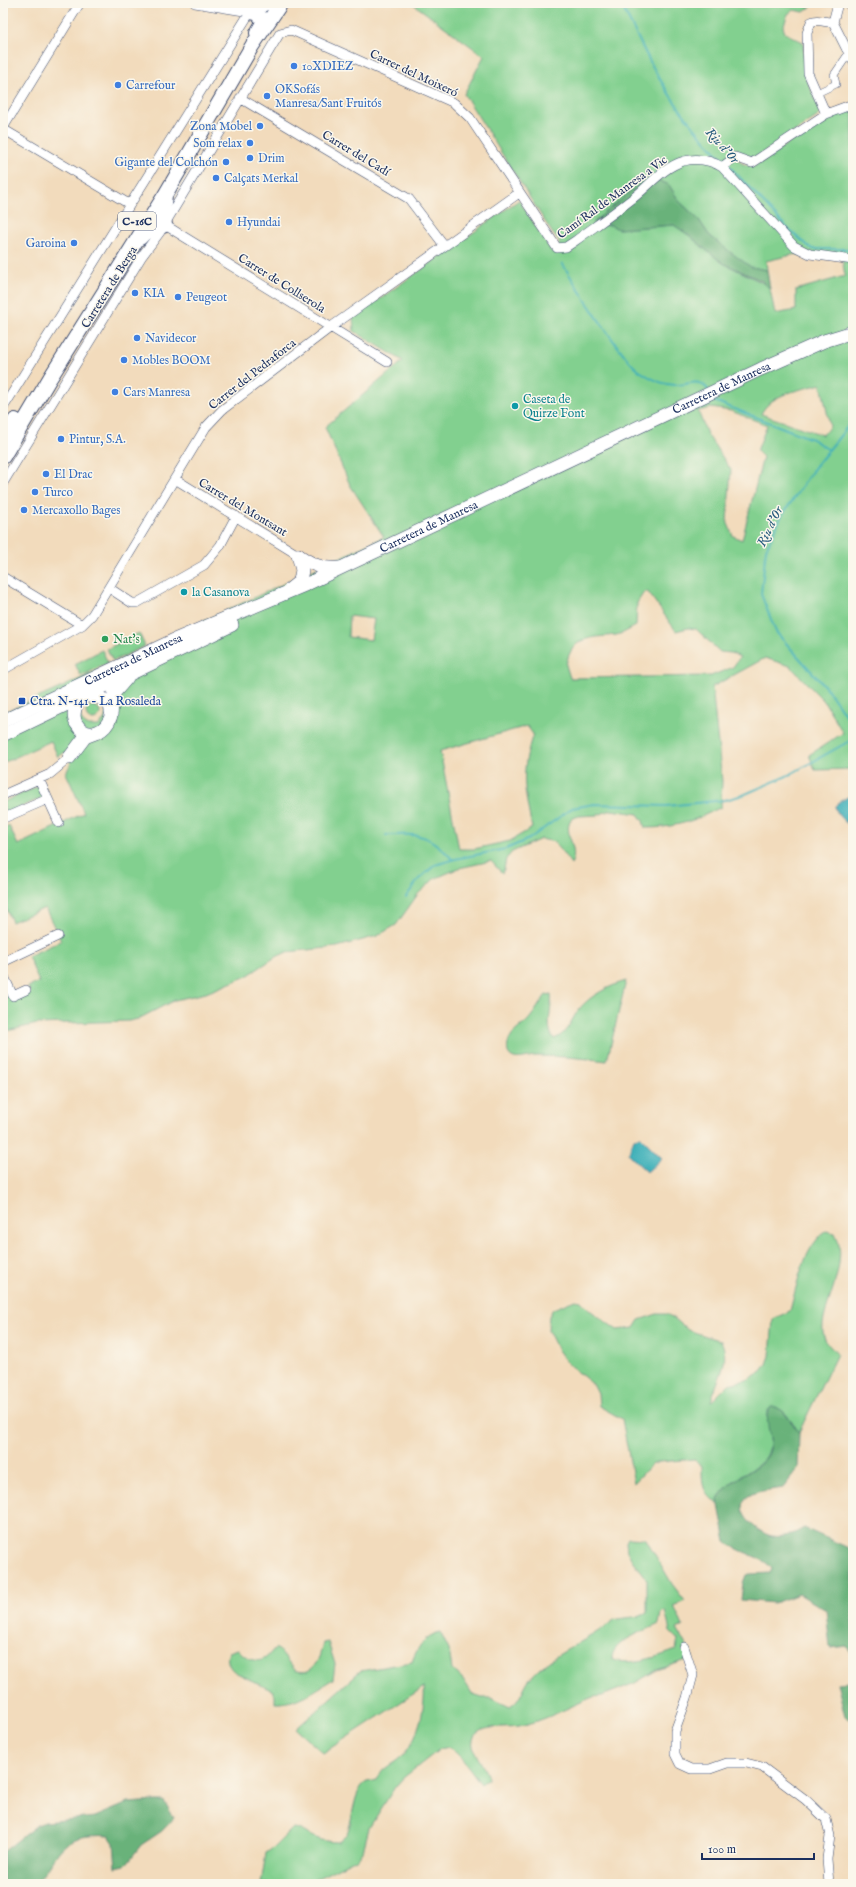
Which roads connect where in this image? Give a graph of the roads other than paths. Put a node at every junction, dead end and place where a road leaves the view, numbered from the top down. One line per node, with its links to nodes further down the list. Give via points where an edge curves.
1 (80, 3): 20 (street)
2 (195, 3): 9 (street)
3 (266, 3): 9 (main road)
4 (270, 3): 9 (main road, C-16C)
5 (281, 3): 12 (main road)
6 (838, 3): 10 (street)
7 (848, 3): 8 (street)
8 (853, 9)
9 (256, 11): 12 (main road, via 264,21); 19 (main road, C-16C); 23 (street)
10 (833, 22): 13 (street); 15 (street, via 814,20 807,33 808,73)
11 (291, 30): 16 (street, Carretera de Berga, via 280,33); 22 (street, Carrer del Moixeró, via 454,103 470,118)
12 (252, 46): 24 (main road, via 165,194)
13 (849, 49): 14 (street); 15 (street, via 834,75 836,84)
14 (853, 62)
15 (817, 93): 18 (street)
16 (240, 98): 24 (street, Carretera de Berga); 25 (street, Carrer del Cadí, via 409,199)
17 (853, 104): 18 (street)
18 (826, 114): 21 (street, via 752,163 732,158)
19 (196, 125): 24 (main road, via 191,142 151,206); 27 (main road, C-16C)
20 (3, 129): 23 (street)
21 (722, 166): 26 (street, Camí Ral de Manresa a Vic, via 698,159 683,161 670,167 633,199 566,248); 28 (street, via 794,246 810,254)
22 (519, 193): 25 (street, Carrer del Pedraforca); 26 (street, Carrer del Moixeró)
23 (129, 204): 33 (street)
24 (159, 220): 27 (main road, via 146,214 124,249); 29 (street, Carrer de Collserola); 32 (main road, C-16C, via 130,251); 37 (street, Carretera de Berga, via 138,263)
25 (444, 245): 29 (street, Carrer del Pedraforca)
26 (558, 248)
27 (114, 259): 34 (main road, C-16C)
28 (853, 260)
29 (331, 327): 31 (street, Carrer de Collserola); 36 (street, Carrer del Pedraforca, via 222,410 206,427)
30 (853, 332): 40 (main road, Carretera de Manresa, via 824,341 715,390)
31 (387, 362)
32 (50, 378): 34 (main road, via 15,429); 35 (main road, C-16C)
33 (3, 408)
34 (5, 432)
35 (3, 457)
36 (175, 480): 38 (street, Carrer del Montsant); 43 (street, Carrer del Pedraforca)
37 (3, 483)
38 (236, 516): 39 (street, Carrer del Montsant); 43 (street, via 220,546 204,565 137,603 132,603)
39 (298, 555): 40 (main road, via 320,567); 44 (main road, via 302,570 300,581)
40 (342, 567): 42 (main road, Carretera de Manresa)
41 (3, 577): 45 (street)
42 (307, 584): 44 (main road, Carretera de Manresa); 48 (main road, via 274,605)
43 (108, 588): 45 (street, Carrer del Pedraforca, via 92,615)
44 (287, 591): 46 (main road, Carretera de Manresa)
45 (82, 625): 47 (street, Carrer del Pedraforca)
46 (151, 652): 49 (main road, via 91,686); 51 (main road, Carretera de Manresa)
47 (3, 670)
48 (138, 670): 49 (main road); 50 (main road, via 114,693)
49 (82, 696): 50 (main road, via 99,696 108,703); 51 (main road, via 72,695 33,712); 52 (main road, via 75,708); 53 (main road)
50 (111, 711): 54 (main road, via 109,723)
51 (3, 721)
52 (76, 721): 53 (main road, via 67,714 58,714); 54 (main road, via 84,731); 56 (main road)
53 (23, 726): 55 (main road)
54 (99, 732): 56 (main road, via 85,737)
55 (3, 735)
56 (69, 758): 57 (street, via 50,774)
57 (39, 779): 58 (street); 59 (street)
58 (3, 795)
59 (48, 799): 60 (street); 61 (street)
60 (3, 817)
61 (59, 823)
62 (58, 936): 63 (street)
63 (3, 962)
64 (3, 974): 65 (street, via 13,996)
65 (26, 990)
66 (684, 1647): 67 (street, via 693,1675 675,1731 675,1754 680,1764 695,1769 710,1769 727,1764 762,1767 806,1800 826,1818 830,1836 827,1859)
67 (828, 1884)

